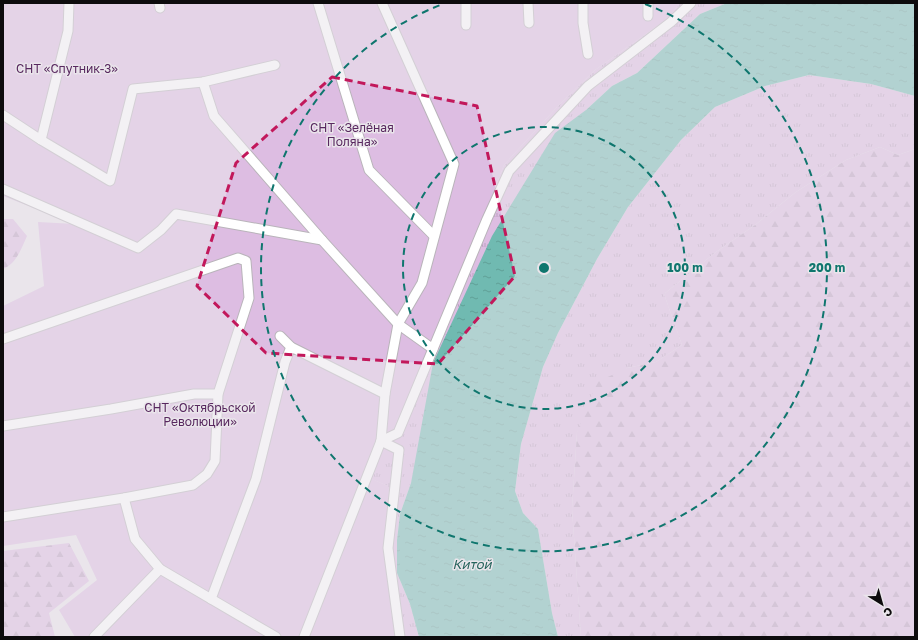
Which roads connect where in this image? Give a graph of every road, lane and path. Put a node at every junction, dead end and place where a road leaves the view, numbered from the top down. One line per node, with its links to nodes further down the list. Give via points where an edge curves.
1 (69, 3): 16 (street, via 68,31)
2 (318, 3): 18 (street, via 369,170)
3 (382, 3): 18 (street, via 454,164)
4 (466, 3): 11 (street)
5 (528, 3): 10 (street)
6 (583, 3): 12 (street)
7 (648, 3): 9 (street)
8 (691, 3): 24 (street, via 671,22 588,86 509,171)
9 (648, 16)
10 (529, 23)
11 (466, 25)
12 (588, 54)
13 (276, 65): 14 (street)
14 (203, 82): 16 (street, via 133,89 110,181); 19 (street, via 214,116)
15 (3, 115): 16 (street)
16 (41, 140)
17 (3, 188): 19 (street, via 138,248 176,214)
18 (434, 236): 20 (street, via 422,283)
19 (322, 240): 20 (street)
20 (398, 324): 24 (street); 26 (street)
21 (280, 336): 23 (street)
22 (3, 339): 25 (street, via 238,258 246,261 249,298)
23 (291, 348): 26 (street); 32 (street, via 285,362 256,479)
24 (433, 349): 28 (street, via 398,433)
25 (218, 394): 27 (street, via 194,394); 29 (street, via 215,461 207,474 193,485)
26 (385, 394): 28 (street)
27 (3, 426)
28 (381, 441): 35 (street); 36 (street, via 399,450 388,548)
29 (124, 498): 30 (street); 31 (street, via 135,539)
30 (3, 517)
31 (160, 569): 32 (street); 33 (street)
32 (210, 599): 34 (street)
33 (94, 637)
34 (276, 637)
35 (304, 637)
36 (400, 637)

